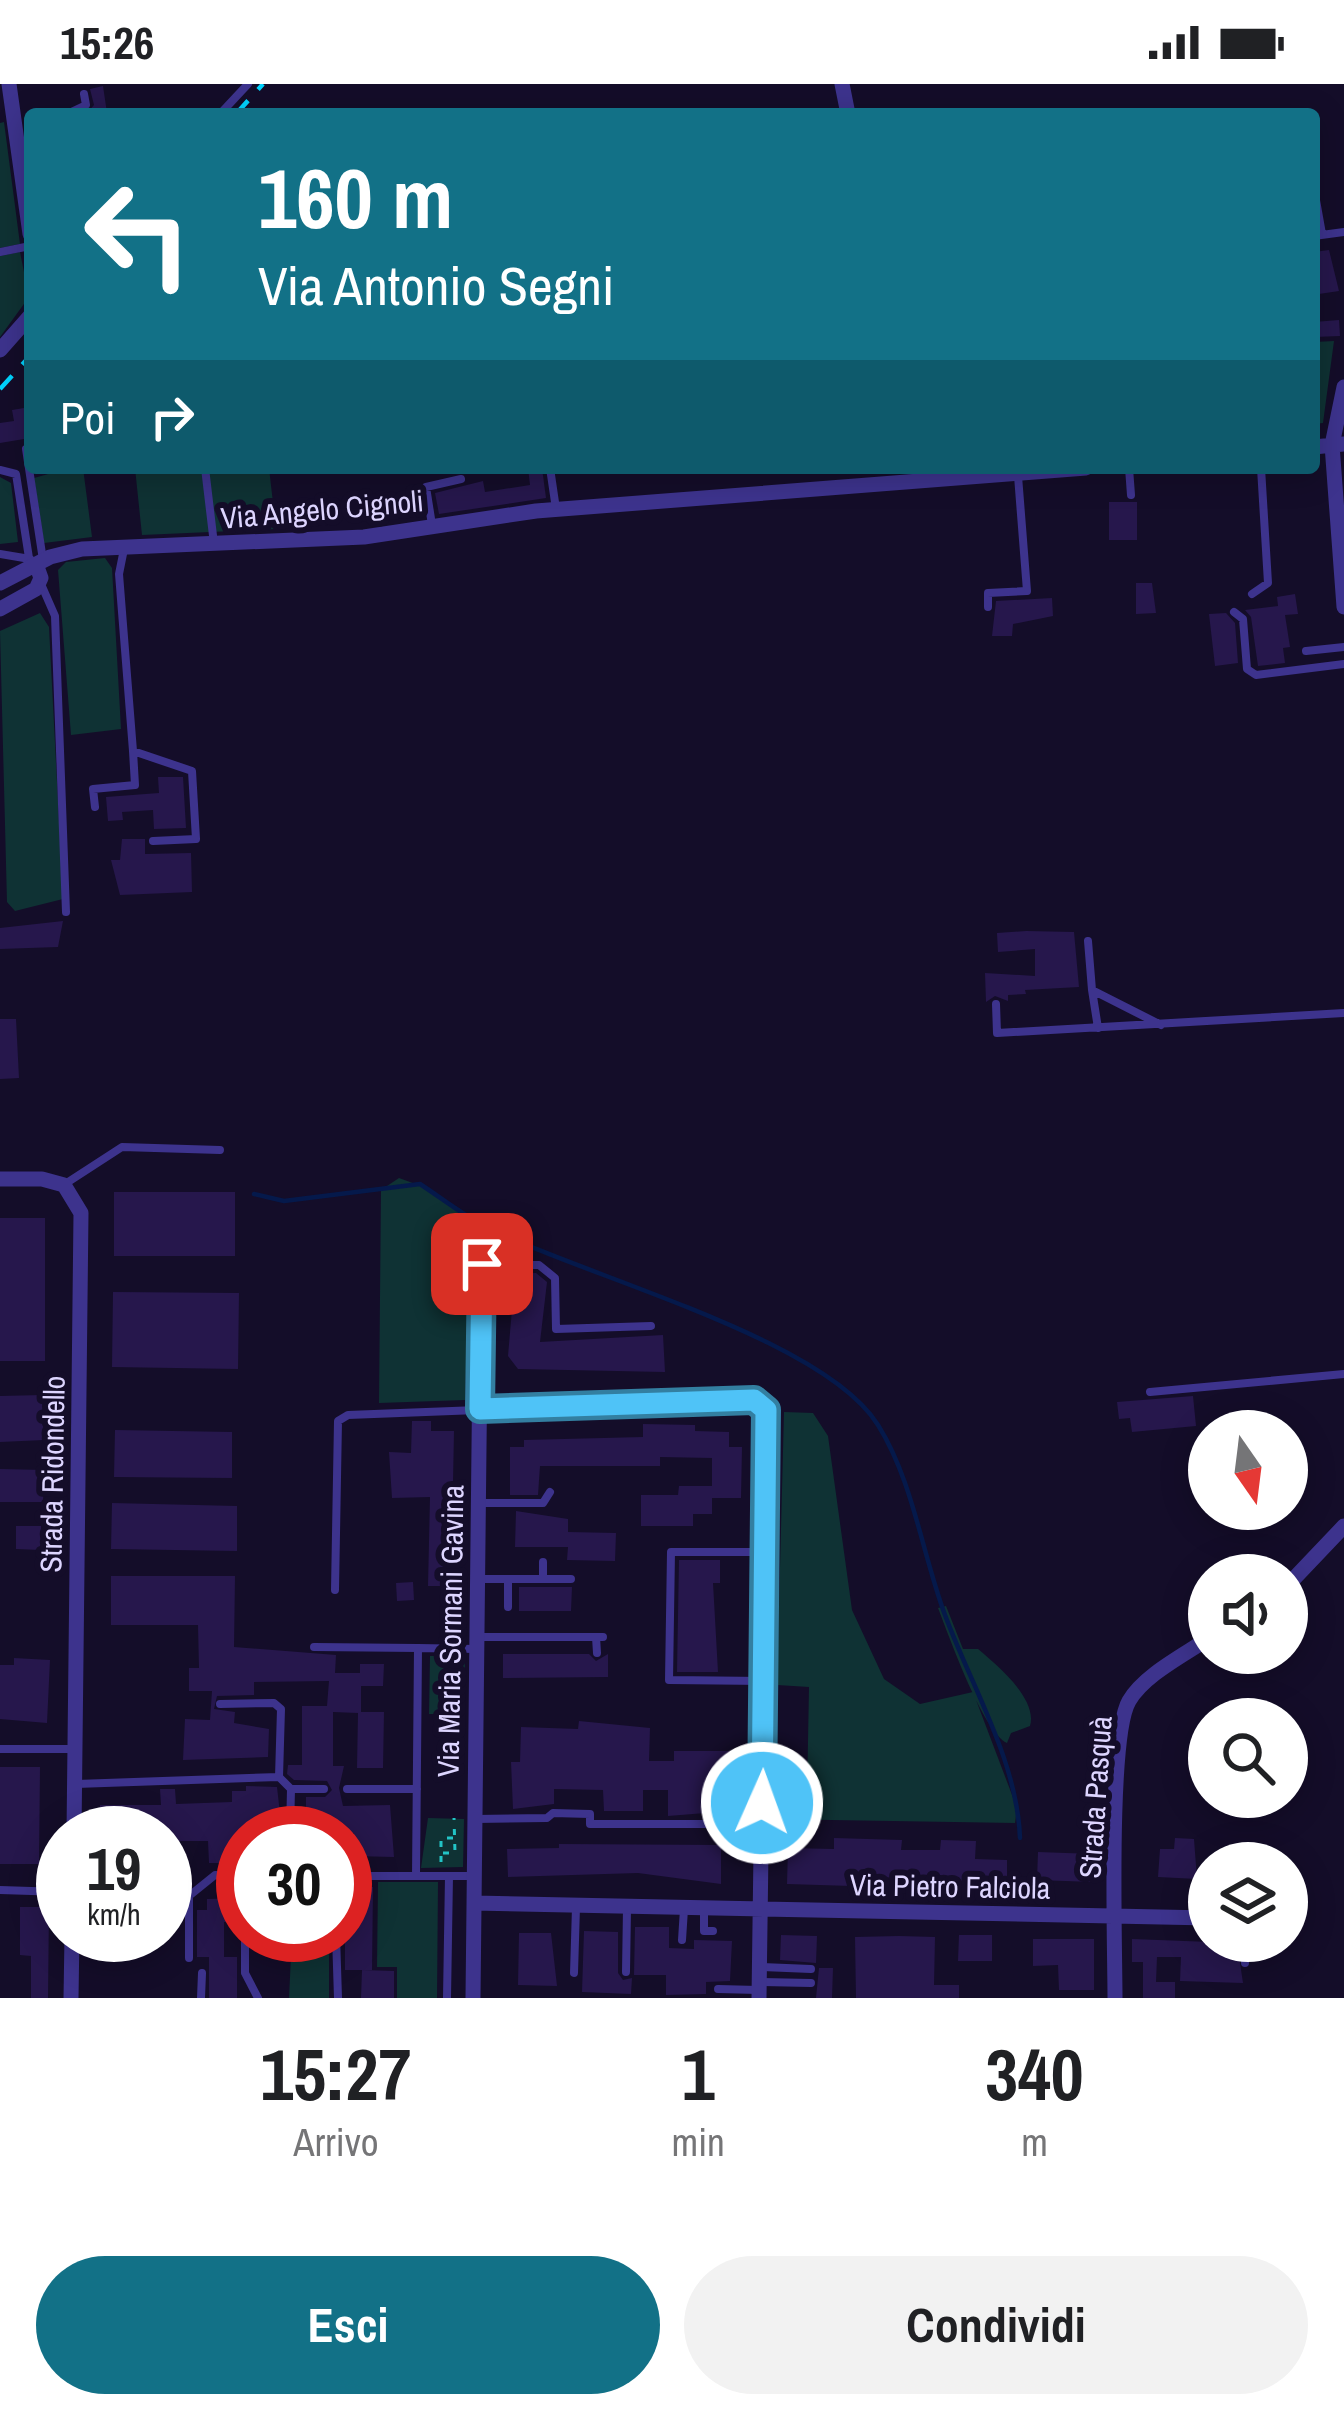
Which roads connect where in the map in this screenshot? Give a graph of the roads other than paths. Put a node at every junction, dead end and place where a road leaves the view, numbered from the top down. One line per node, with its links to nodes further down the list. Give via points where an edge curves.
1 (9, 84): 6 (street)
2 (248, 84): 5 (lane)
3 (84, 94): 4 (lane)
4 (81, 108)
5 (226, 108)
6 (24, 140)
7 (24, 323): 8 (street)
8 (0, 350)
9 (1344, 387): 10 (street)
10 (1338, 444): 31 (street)
11 (0, 470): 26 (lane, via 16,474)
12 (28, 474): 26 (lane)
13 (206, 474): 23 (lane)
14 (551, 474): 21 (lane)
15 (1018, 474): 18 (street, Via Angelo Cignoli); 30 (lane, via 1027,591 988,593)
16 (1129, 474): 20 (lane)
17 (1261, 474): 29 (lane, via 1268,583)
18 (909, 476): 21 (street, Via Angelo Cignoli)
19 (460, 479): 22 (lane, via 426,487)
20 (1131, 495)
21 (556, 510): 22 (street, Via Angelo Cignoli)
22 (432, 527): 23 (street, Via Angelo Cignoli)
23 (214, 546): 24 (street, Via Angelo Cignoli)
24 (124, 548): 26 (street, Via Angelo Cignoli); 37 (lane, via 119,574)
25 (0, 554): 26 (lane)
26 (36, 560): 27 (street, Via Angelo Cignoli); 28 (street)
27 (0, 583)
28 (40, 583): 32 (street); 40 (lane, via 56,616)
29 (1252, 594)
30 (988, 607)
31 (1344, 607)
32 (0, 609)
33 (1234, 612): 36 (lane, via 1243,619 1247,669 1256,675)
34 (1344, 647): 35 (lane)
35 (1306, 651)
36 (1344, 664)
37 (133, 752): 38 (lane, via 136,785 93,789); 39 (lane, via 192,771 196,839)
38 (94, 807)
39 (153, 841)
40 (66, 912)
41 (1088, 941): 42 (lane)
42 (1092, 989): 45 (lane); 46 (lane)
43 (996, 1004): 46 (lane, via 998,1033)
44 (1344, 1013): 45 (lane)
45 (1162, 1025): 46 (lane)
46 (1098, 1028)
47 (220, 1150): 49 (lane, via 122,1147)
48 (0, 1179): 49 (street)
49 (64, 1185): 75 (street, Strada Ridondello, via 82,1227)
50 (482, 1264): 51 (lane, via 539,1265 555,1278 556,1329); 54 (street, Via Maria Sormani Gavina)
51 (651, 1326)
52 (1344, 1374): 53 (lane)
53 (1150, 1392)
54 (480, 1409): 56 (street, Via Maria Sormani Gavina); 58 (street, via 754,1400 766,1410); 65 (lane, via 338,1421)
55 (550, 1492): 56 (lane, via 543,1503)
56 (479, 1503): 64 (street, Via Maria Sormani Gavina)
57 (1344, 1526): 60 (street)
58 (766, 1552): 72 (street); 72 (lane, via 671,1552 668,1680)
59 (543, 1562): 62 (lane)
60 (1308, 1564)
61 (508, 1579): 62 (lane); 64 (lane); 66 (lane)
62 (543, 1579): 63 (lane)
63 (572, 1579)
64 (478, 1580): 67 (street, Via Maria Sormani Gavina)
65 (335, 1590)
66 (508, 1607)
67 (477, 1643): 69 (lane); 70 (lane, via 599,1637); 84 (street, Via Maria Sormani Gavina)
68 (314, 1647): 69 (lane)
69 (418, 1648): 80 (lane)
70 (597, 1653)
71 (1188, 1653): 100 (street, Strada Pasquà, via 1126,1705)
72 (765, 1681): 85 (street)
73 (220, 1704): 76 (lane, via 281,1709)
74 (0, 1749): 75 (lane)
75 (76, 1749): 77 (street, Strada Ridondello)
76 (279, 1777): 77 (lane); 81 (lane)
77 (75, 1784): 82 (street, Strada Ridondello)
78 (324, 1789): 81 (lane)
79 (347, 1789): 80 (lane)
80 (417, 1789): 88 (lane)
81 (291, 1790): 83 (lane)
82 (75, 1806)
83 (291, 1806)
84 (475, 1819): 85 (lane, via 553,1813 590,1814 590,1824); 90 (street, Via Maria Sormani Gavina)
85 (761, 1824): 99 (street)
86 (216, 1875): 93 (lane)
87 (372, 1876): 88 (lane)
88 (416, 1876): 89 (lane)
89 (445, 1876): 90 (lane); 118 (lane)
90 (475, 1876): 94 (street, Via Maria Sormani Gavina)
91 (0, 1890): 92 (lane)
92 (36, 1891)
93 (192, 1894)
94 (474, 1903): 95 (street, Via Pietro Falciola); 119 (street, Via Maria Sormani Gavina)
95 (576, 1905): 96 (street, Via Pietro Falciola); 110 (lane)
96 (627, 1906): 97 (street, Via Pietro Falciola); 108 (lane)
97 (684, 1907): 98 (street, Via Pietro Falciola); 103 (lane)
98 (704, 1908): 99 (street, Via Pietro Falciola); 102 (lane, via 704,1931)
99 (760, 1909): 100 (street, Via Pietro Falciola); 112 (street)
100 (1115, 1916): 101 (street, Via Pietro Falciola); 120 (street, Strada Pasquà)
101 (1188, 1918)
102 (713, 1931)
103 (682, 1940)
104 (72, 1962): 114 (street)
105 (245, 1962): 116 (lane)
106 (337, 1962): 117 (lane)
107 (811, 1969): 112 (lane)
108 (626, 1972)
109 (202, 1973): 115 (lane)
110 (574, 1973)
111 (811, 1983): 112 (lane)
112 (759, 1984): 113 (lane)
113 (718, 1989)
114 (71, 1998)
115 (201, 1998)
116 (258, 1998)
117 (338, 1998)
118 (446, 1998)
119 (473, 1998)
120 (1115, 1998)

